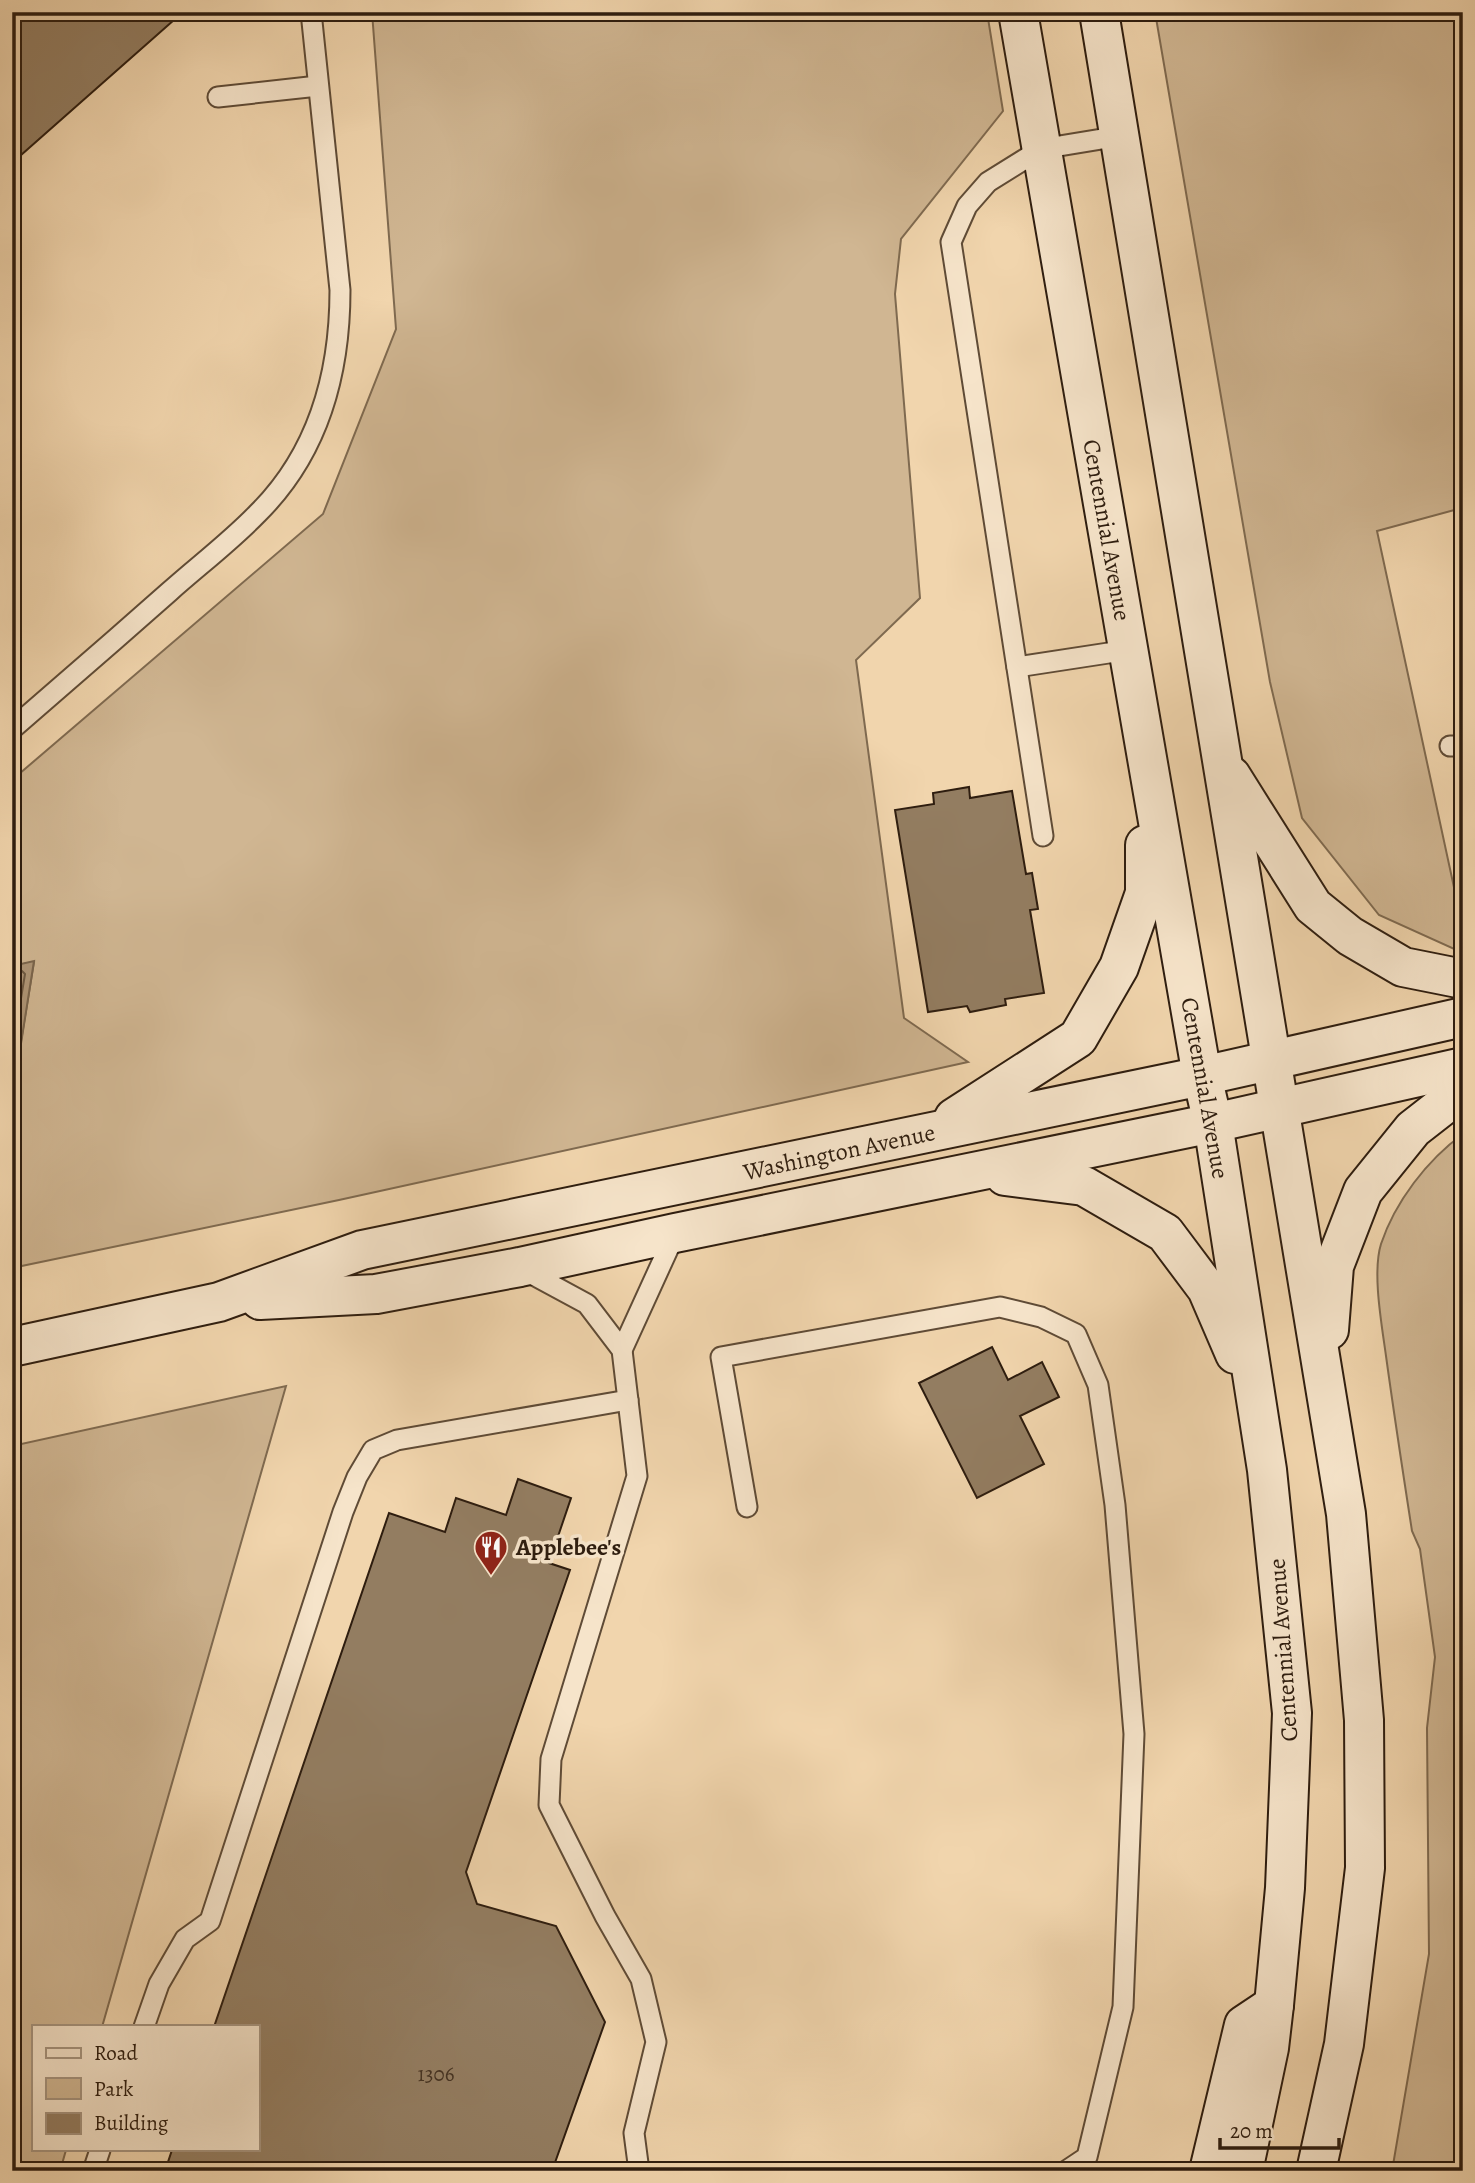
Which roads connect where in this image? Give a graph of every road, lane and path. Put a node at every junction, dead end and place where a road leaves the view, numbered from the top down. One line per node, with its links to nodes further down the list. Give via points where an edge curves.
1 (311, 12): 4 (lane)
2 (1018, 12): 7 (main road, Centennial Avenue)
3 (1099, 12): 6 (main road)
4 (318, 86): 5 (lane); 11 (lane, via 340,322 331,383 310,437 296,465 257,514)
5 (218, 97)
6 (1119, 136): 7 (lane); 12 (main road)
7 (1041, 149): 8 (main road, Centennial Avenue); 9 (lane, via 988,181 967,206 951,242)
8 (1128, 650): 9 (lane); 10 (main road, Centennial Avenue)
9 (1017, 667): 13 (lane)
10 (1142, 728): 18 (main road, Centennial Avenue); 22 (main road, via 1145,893 1119,967 1078,1038)
11 (12, 729)
12 (1222, 762): 14 (main road, via 1313,906 1350,936 1404,967); 16 (main road)
13 (1043, 836)
14 (1463, 979)
15 (1463, 1017): 16 (main road, Washington Avenue)
16 (1271, 1061): 18 (main road, Washington Avenue); 20 (main road)
17 (1463, 1067): 20 (main road, Washington Avenue)
18 (1202, 1076): 21 (main road, Centennial Avenue); 22 (main road, Washington Avenue)
19 (1463, 1090): 29 (main road, via 1413,1129 1363,1191 1334,1266)
20 (1279, 1108): 21 (main road, Washington Avenue); 29 (main road)
21 (1213, 1123): 23 (main road, Washington Avenue); 31 (main road, Centennial Avenue)
22 (931, 1132): 26 (main road, Washington Avenue, via 362,1250)
23 (972, 1172): 24 (main road, Washington Avenue); 31 (main road, via 1084,1186 1165,1233 1207,1289)
24 (676, 1233): 25 (main road, Washington Avenue); 28 (lane)
25 (520, 1267): 26 (main road, Washington Avenue, via 376,1294); 28 (lane, via 587,1304)
26 (219, 1302): 27 (main road, Washington Avenue)
27 (12, 1347)
28 (622, 1350): 30 (lane)
29 (1325, 1388): 41 (main road, via 1346,1514 1364,1720 1365,1868 1344,2044)
30 (628, 1400): 34 (lane, via 397,1440 373,1450 343,1512 210,1921 186,1939 159,1984); 37 (lane, via 637,1476 551,1759 550,1805 641,1979 656,2042 634,2133)
31 (1258, 1408): 33 (main road, Centennial Avenue, via 1292,1713 1285,1888)
32 (747, 1507): 38 (lane, via 721,1357 1000,1307 1041,1317 1076,1334 1098,1385 1115,1505 1134,1734 1123,2007 1087,2157)
33 (1274, 2005): 39 (main road, via 1244,2025); 40 (main road, Centennial Avenue)
34 (145, 2025)
35 (99, 2152): 36 (lane)
36 (93, 2171)
37 (639, 2171)
38 (1066, 2171)
39 (1209, 2171)
40 (1243, 2171)
41 (1316, 2171)

